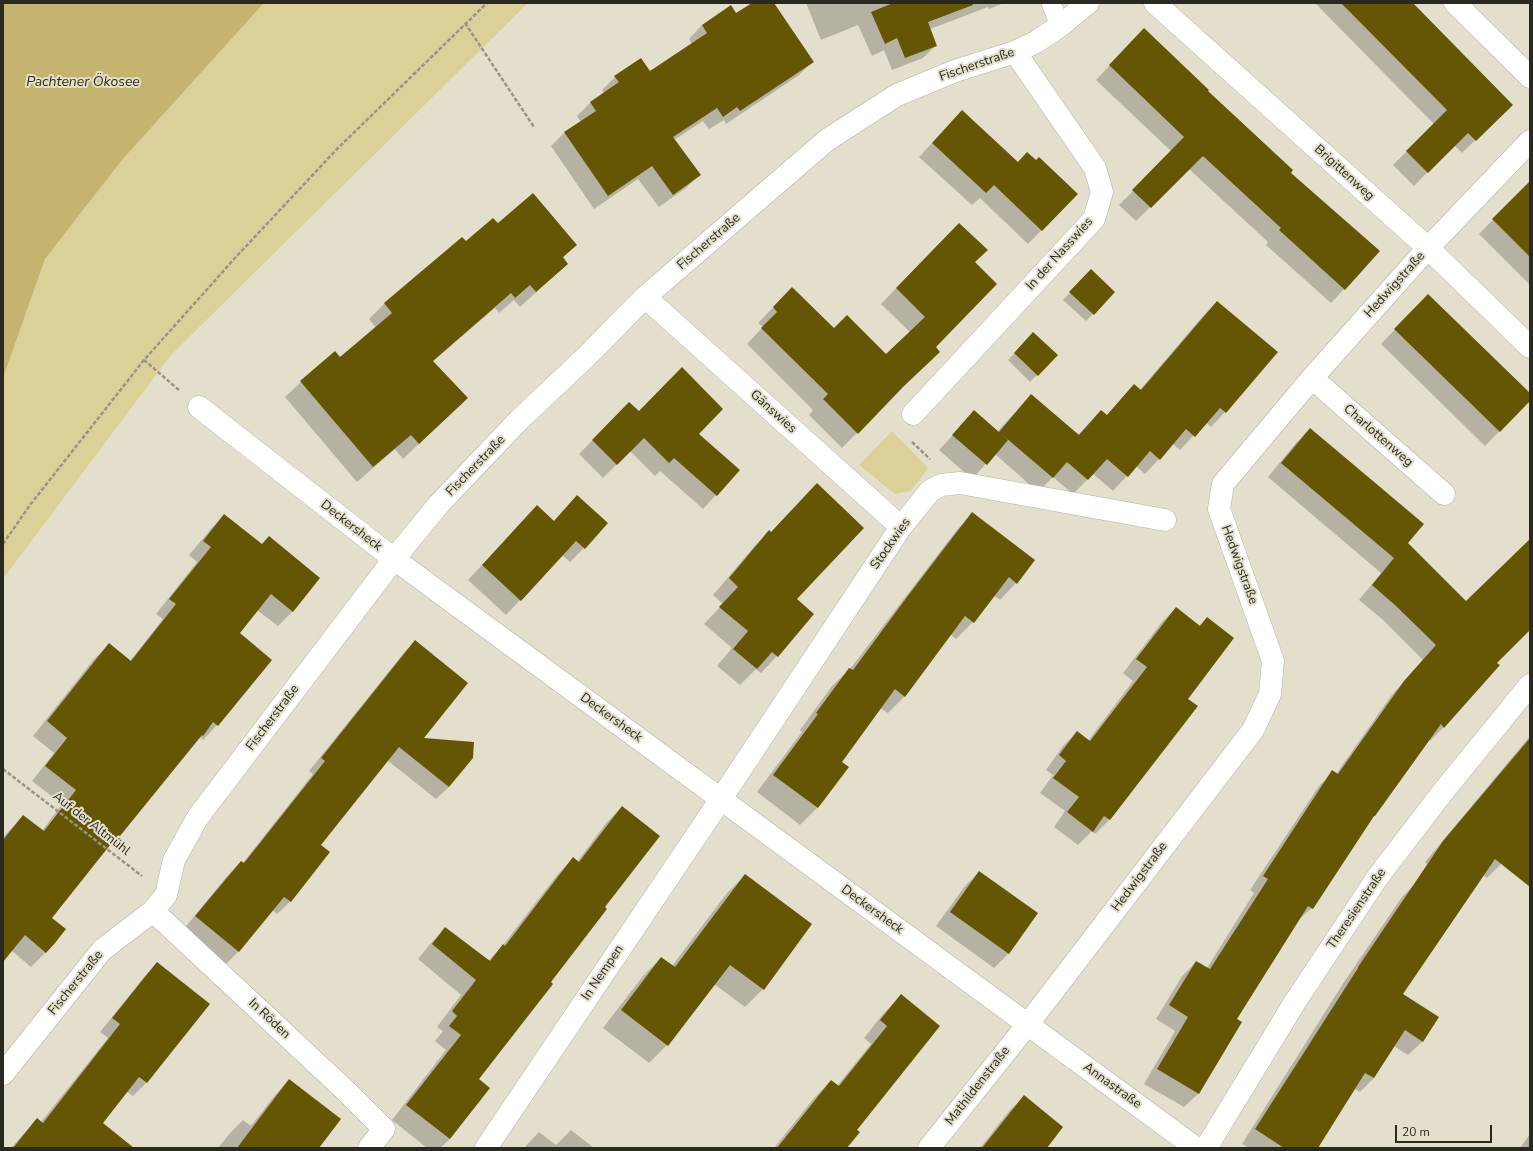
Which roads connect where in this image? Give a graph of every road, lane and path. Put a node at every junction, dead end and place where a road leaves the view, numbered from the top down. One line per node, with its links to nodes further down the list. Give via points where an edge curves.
1 (487, 3): 6 (path)
2 (1051, 3): 7 (lane)
3 (1088, 3): 7 (street, Fischerstraße)
4 (1155, 3): 12 (street, Brigittenweg)
5 (1455, 3): 9 (street)
6 (465, 23): 10 (path); 15 (path, via 337,149)
7 (1060, 26): 8 (street, Fischerstraße)
8 (1015, 52): 13 (street, Fischerstraße, via 955,71 898,95 827,140); 19 (street, In der Nasswies, via 1095,168 1102,192 1094,219)
9 (1530, 77)
10 (534, 127)
11 (1530, 141): 12 (street, Hedwigstraße)
12 (1428, 248): 14 (street, Brigittenweg); 16 (street, Hedwigstraße)
13 (645, 297): 23 (street, Gänswies); 25 (street, Fischerstraße, via 519,420 439,504)
14 (1530, 347)
15 (144, 360): 17 (path); 24 (path, via 30,505)
16 (1312, 378): 21 (street, Charlottenweg); 30 (street, Hedwigstraße, via 1223,484 1219,509 1273,661 1270,694 1253,730)
17 (180, 390)
18 (199, 407): 25 (street, Deckersheck)
19 (913, 414): 20 (path, via 905,435 934,462)
20 (941, 484): 22 (street, via 960,483); 23 (street, Stockwies, via 930,491)
21 (1444, 494)
22 (1165, 520)
23 (901, 527): 28 (street, Stockwies)
24 (3, 544)
25 (394, 559): 28 (street, Deckersheck); 29 (street, Fischerstraße, via 198,817 174,860)
26 (1530, 685): 36 (street, Theresienstraße, via 1377,878 1295,1002)
27 (3, 768): 29 (path, Auf der Altmühl)
28 (721, 799): 30 (street, Deckersheck); 33 (street, In Nempen)
29 (160, 903): 31 (street, Fischerstraße, via 102,950); 32 (street, In Röden, via 384,1128)
30 (1028, 1024): 34 (street, Mathildenstraße); 35 (street, Annastraße)
31 (3, 1074)
32 (369, 1148)
33 (486, 1148)
34 (929, 1148)
35 (1196, 1148)
36 (1206, 1148)

